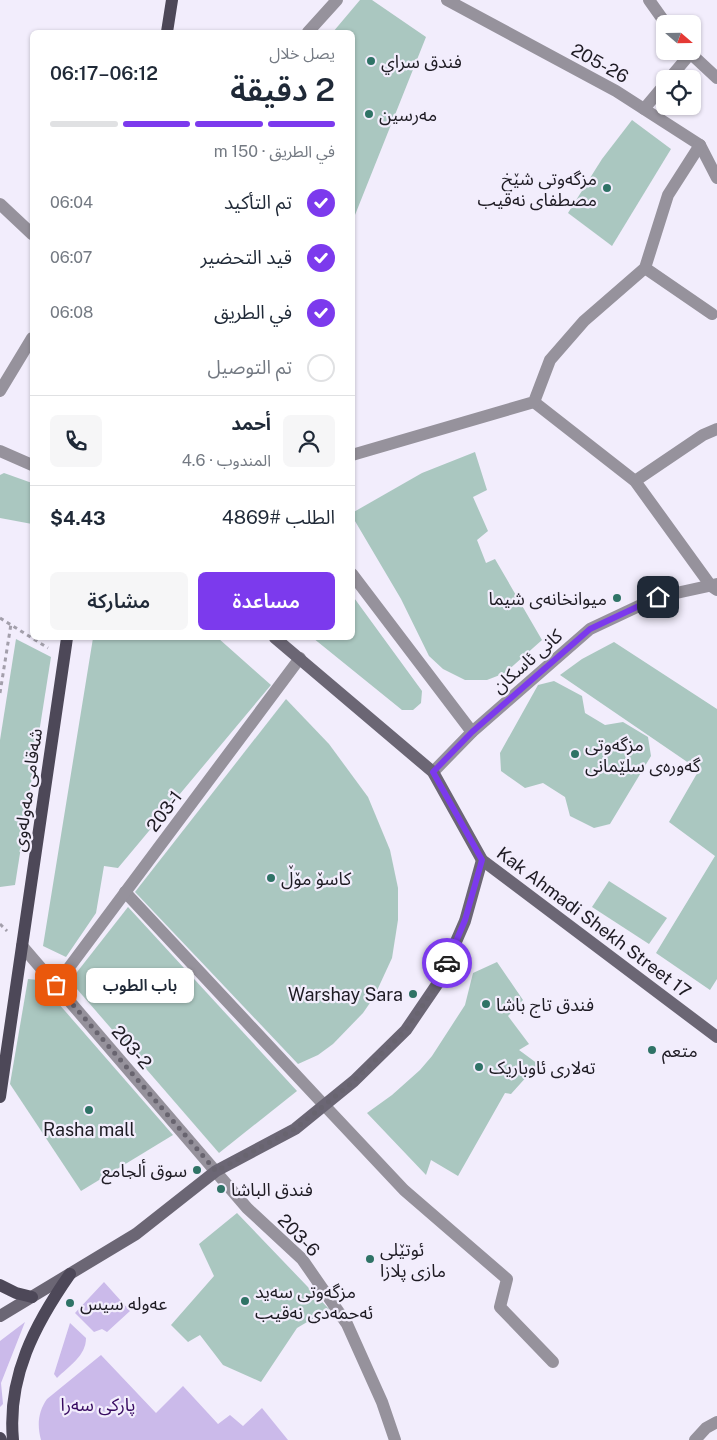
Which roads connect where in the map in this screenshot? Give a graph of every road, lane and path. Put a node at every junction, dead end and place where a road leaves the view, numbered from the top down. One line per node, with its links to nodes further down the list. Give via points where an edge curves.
1 (172, 0): 6 (main road)
2 (337, 0): 7 (street)
3 (446, 0): 11 (street, 205-26)
4 (665, 0): 5 (street)
5 (652, 5)
6 (167, 30)
7 (310, 30)
8 (698, 60): 9 (street)
9 (717, 78)
10 (656, 95): 11 (street)
11 (644, 109): 12 (street, 205-26)
12 (700, 145): 13 (street); 16 (street, via 668,195)
13 (717, 178)
14 (0, 204): 15 (street)
15 (30, 232)
16 (645, 268): 17 (street); 20 (street, via 584,321 550,360)
17 (712, 314)
18 (30, 341): 19 (street)
19 (0, 391)
20 (534, 402): 23 (street); 25 (street)
21 (717, 429): 25 (street)
22 (0, 451): 24 (street)
23 (355, 454)
24 (30, 464)
25 (634, 481): 27 (street)
26 (355, 578): 37 (street)
27 (715, 587): 37 (street, کانی ئاسکان, via 658,597 590,629)
28 (1, 619): 29 (path)
29 (11, 624): 30 (path); 36 (path)
30 (30, 636)
31 (36, 640): 34 (path)
32 (67, 640): 34 (main road, شەقامی مەولەوی)
33 (278, 640): 35 (main road)
34 (64, 658): 41 (main road, شەقامی مەولەوی)
35 (300, 658): 38 (main road); 40 (street, 203-1)
36 (0, 693)
37 (472, 732): 38 (street, کانی ئاسکان)
38 (433, 772): 39 (main road, Kak Ahmadi Shekh Street 17)
39 (482, 860): 43 (main road, Kak Ahmadi Shekh Street 17); 45 (main road, via 465,920 438,983 406,1030)
40 (125, 892): 42 (street, 203-1); 45 (street)
41 (22, 946): 42 (street, 203-2); 44 (main road, شەقامی مەولەوی)
42 (56, 985): 46 (street, 203-2)
43 (717, 1037)
44 (0, 1097)
45 (325, 1106): 46 (main road, via 295,1129); 51 (street, via 404,1190 507,1279 500,1307)
46 (216, 1171): 47 (main road, via 136,1234); 54 (street, 203-6, via 247,1208 302,1259 347,1324 382,1402)
47 (70, 1274): 49 (main road); 53 (main road, via 50,1303 23,1356 14,1389)
48 (0, 1286): 49 (main road)
49 (32, 1297): 50 (main road)
50 (0, 1316)
51 (553, 1362)
52 (717, 1422): 55 (street)
53 (13, 1440)
54 (395, 1440)
55 (695, 1440)

